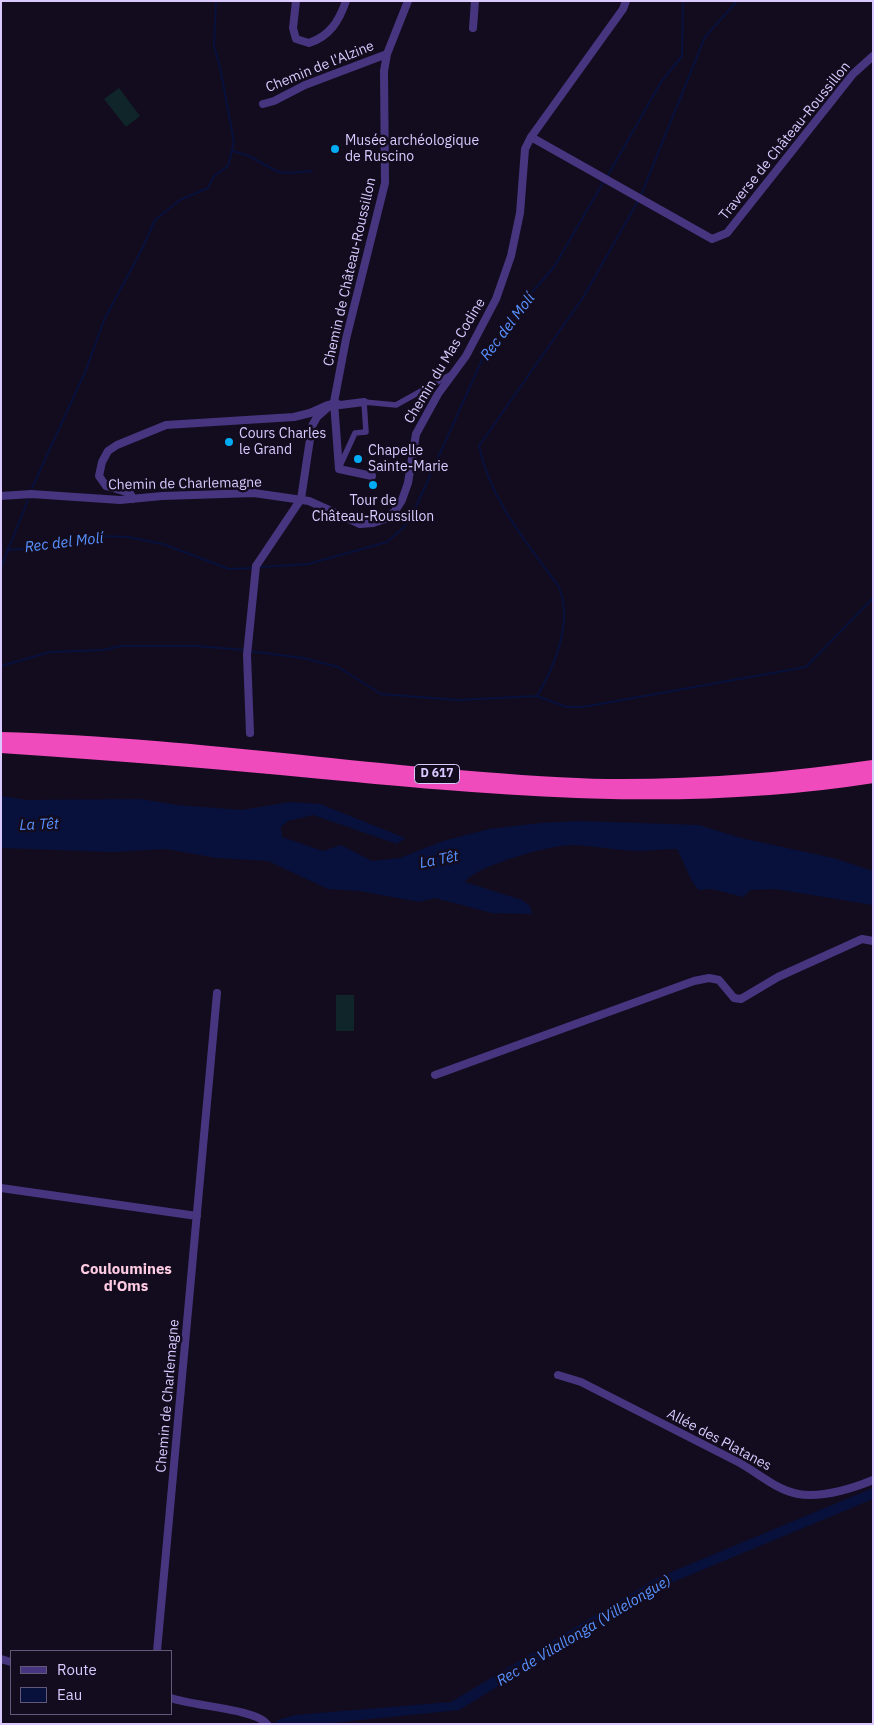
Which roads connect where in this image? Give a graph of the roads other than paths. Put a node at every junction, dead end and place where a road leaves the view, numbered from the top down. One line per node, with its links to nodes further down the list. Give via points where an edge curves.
1 (296, 1): 2 (street, via 294,34 296,39 309,42 331,30)
2 (346, 1)
3 (408, 1): 7 (street, Chemin de Château-Roussillon)
4 (476, 1): 6 (street)
5 (626, 1): 10 (street, Chemin du Mas Codine)
6 (473, 28)
7 (387, 54): 9 (street, Chemin de l'Alzine); 12 (street, Chemin de Château-Roussillon, via 384,71 386,183 346,339)
8 (873, 56): 10 (street, Traverse de Château-Roussillon, via 852,74 727,233 717,239)
9 (263, 104)
10 (531, 137): 11 (street, Chemin du Mas Codine, via 525,149 520,213 496,299 466,356)
11 (450, 375): 13 (street, via 396,405); 18 (street, Chemin du Mas Codine, via 416,434 408,483 395,511 385,519 360,524)
12 (334, 402): 13 (street, via 340,405); 14 (street, Chemin de Château-Roussillon); 17 (street, via 294,417 166,425 117,445 108,451 99,476 106,486 130,494); 18 (street, via 312,426)
13 (364, 402): 14 (street, via 366,432 355,433)
14 (339, 470): 15 (street)
15 (372, 476)
16 (1, 496): 17 (street, Chemin de Charlemagne, via 31,494)
17 (133, 499): 18 (street, Chemin de Charlemagne, via 254,492)
18 (301, 500): 19 (street, via 256,568 248,649)
19 (250, 733)
20 (1, 738): 22 (highway, D 617, via 107,744 507,780 604,785 739,782)
21 (1, 747): 23 (highway, D 617, via 600,795 734,792)
22 (873, 766)
23 (873, 777)
24 (873, 941): 26 (street, via 862,939 778,977 740,999 734,998 718,980 694,981)
25 (217, 993): 28 (street, Chemin de Charlemagne)
26 (435, 1075)
27 (1, 1188): 28 (street)
28 (197, 1216): 31 (street, Chemin de Charlemagne)
29 (558, 1375): 30 (street, Allée des Platanes, via 581,1382 740,1463 781,1488 799,1494 851,1489)
30 (873, 1480)
31 (157, 1650)
32 (172, 1698): 33 (street, via 248,1713)
33 (266, 1724)

